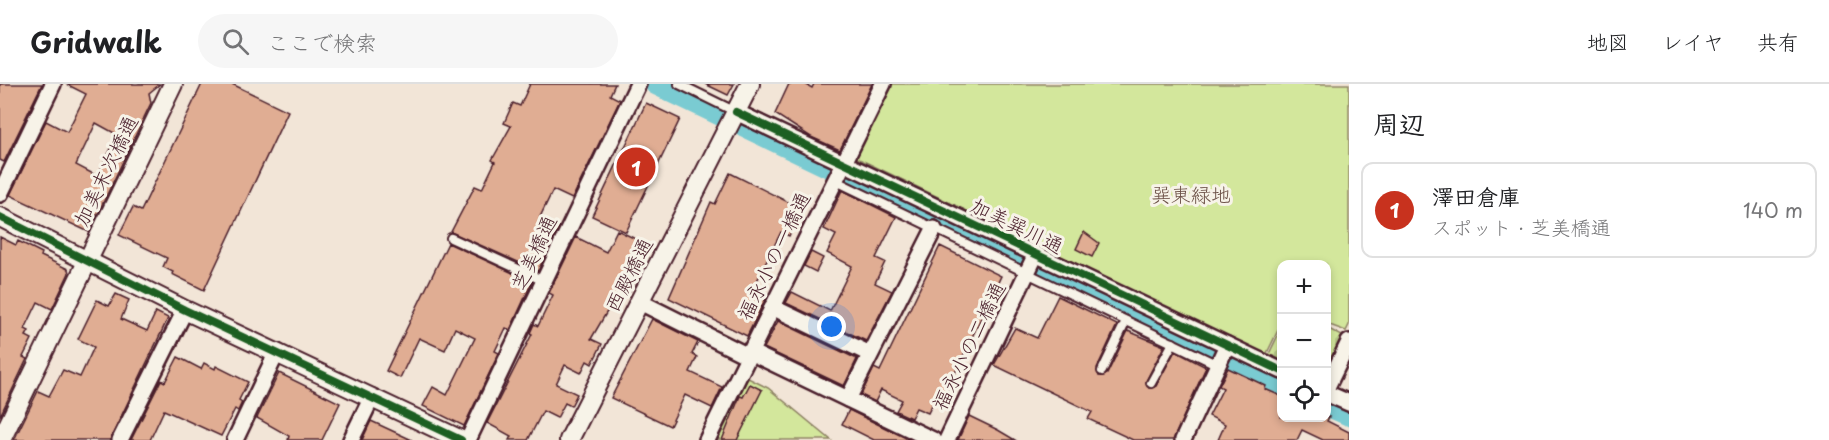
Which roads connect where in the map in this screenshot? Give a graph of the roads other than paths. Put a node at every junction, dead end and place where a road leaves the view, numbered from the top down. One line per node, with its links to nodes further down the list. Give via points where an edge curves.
1 (53, 84): 9 (street)
2 (173, 84): 14 (street, 加美末次橋通)
3 (679, 84): 7 (lane, 加美巽川通)
4 (750, 84): 7 (street, 西殿橋通)
5 (883, 84): 8 (street, 福永小の一橋通)
6 (638, 85): 16 (street, 芝美橋通)
7 (732, 120): 8 (street, 加美巽川通); 17 (street, 西殿橋通)
8 (840, 173): 11 (lane); 13 (street, 加美巽川通); 18 (street, 福永小の一橋通)
9 (0, 194)
10 (0, 217): 14 (street)
11 (934, 229): 15 (lane); 26 (street)
12 (451, 238): 16 (lane)
13 (1035, 254): 15 (street, 福永小の二橋通); 23 (street, 加美巽川通)
14 (87, 259): 19 (street); 36 (street, 加美末次橋通)
15 (1027, 272): 20 (lane); 45 (street, 福永小の二橋通)
16 (544, 281): 41 (street, 芝美橋通)
17 (640, 305): 25 (street); 42 (street, 西殿橋通)
18 (772, 307): 25 (street, 福永小の一橋通); 26 (street)
19 (185, 310): 24 (street); 37 (street)
20 (1126, 321): 22 (lane); 29 (lane)
21 (1349, 342): 30 (street)
22 (1173, 343): 27 (lane); 31 (lane)
23 (1227, 345): 27 (street); 28 (street, 加美巽川通)
24 (277, 352): 33 (street); 38 (street)
25 (749, 354): 34 (street); 43 (street, 福永小の一橋通)
26 (870, 354): 34 (street)
27 (1219, 362): 46 (street)
28 (1277, 369)
29 (1102, 371)
30 (1331, 380)
31 (1151, 383)
32 (1331, 394): 35 (street)
33 (372, 397): 39 (street); 40 (street)
34 (848, 399): 44 (street)
35 (1349, 403)
36 (1, 440)
37 (120, 440)
38 (235, 440)
39 (351, 440)
40 (460, 440)
41 (468, 440)
42 (569, 440)
43 (707, 440)
44 (933, 440)
45 (947, 440)
46 (1183, 440)

